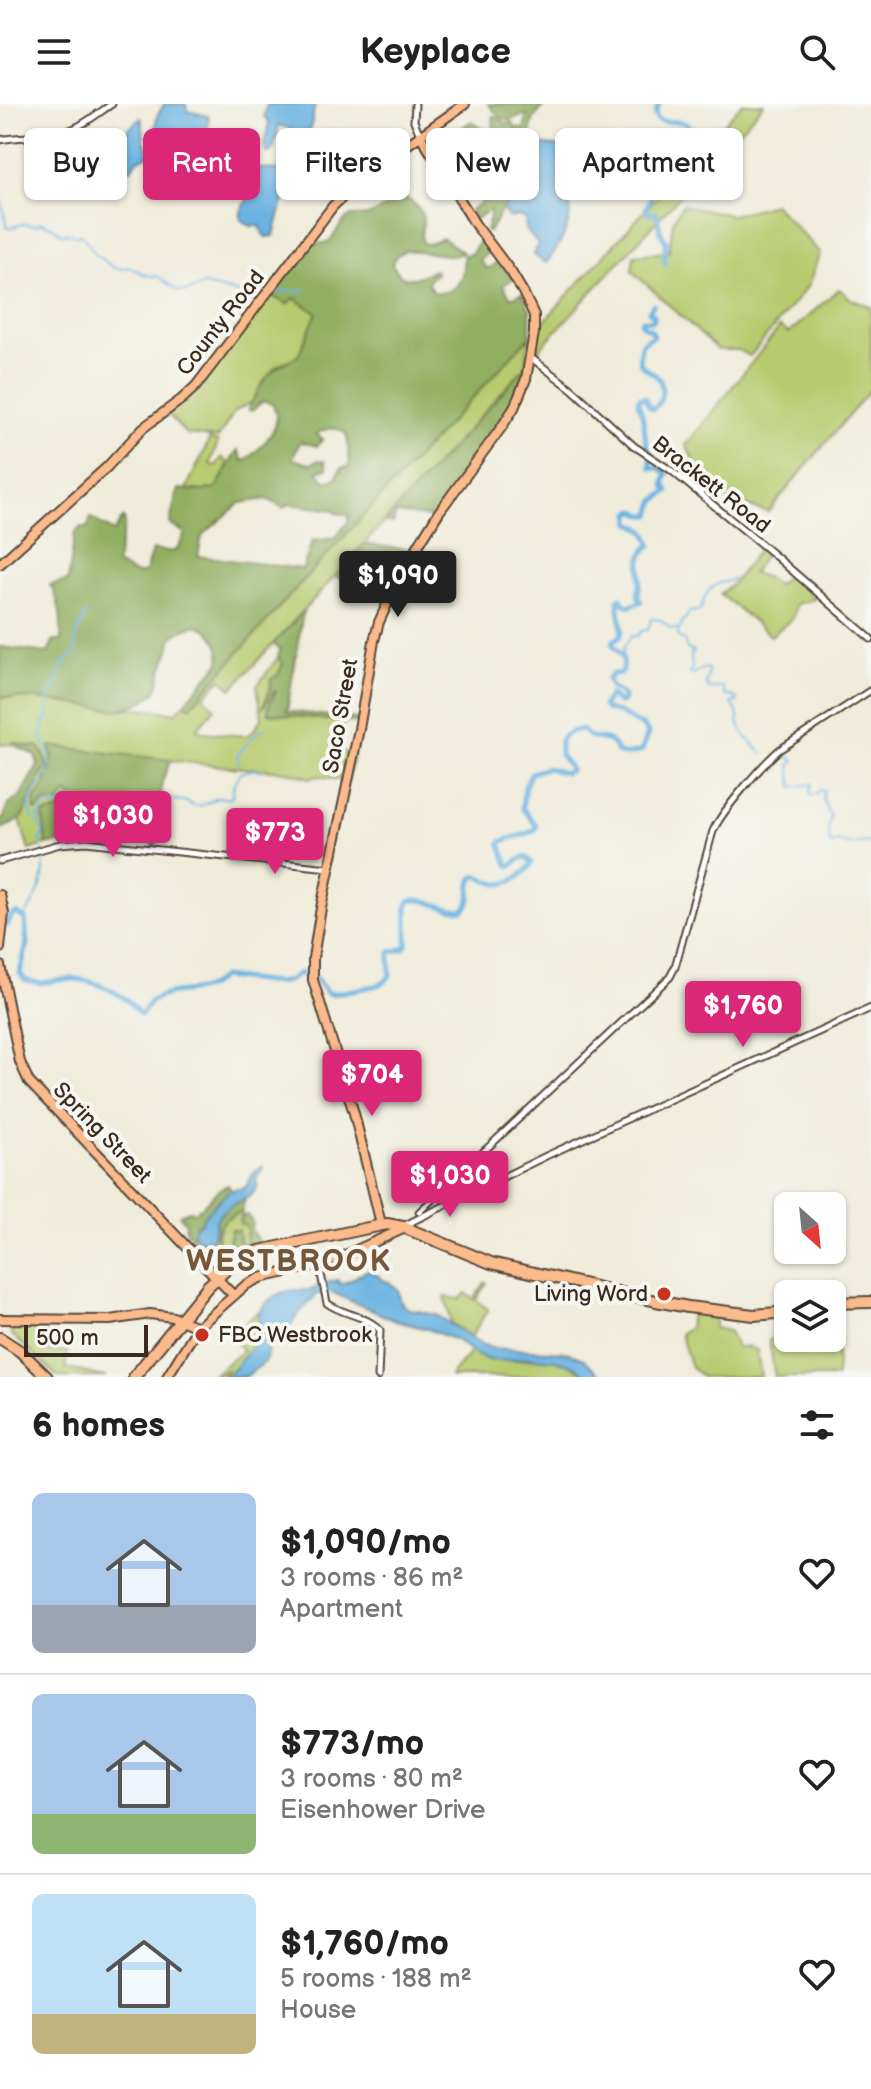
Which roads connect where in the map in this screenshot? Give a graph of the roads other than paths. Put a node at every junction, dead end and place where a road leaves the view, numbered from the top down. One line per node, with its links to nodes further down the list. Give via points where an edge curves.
1 (112, 104): 5 (street, via 68,131)
2 (415, 104): 4 (street)
3 (465, 104): 4 (main road, County Road)
4 (420, 135): 6 (main road, Saco Street, via 528,300 535,322); 7 (main road, County Road, via 333,206 196,386 143,428)
5 (0, 140)
6 (530, 357): 8 (street, Brackett Road); 11 (main road, Saco Street, via 514,408 439,512 380,619)
7 (0, 564)
8 (871, 639)
9 (871, 690): 16 (street, via 779,750 720,818 668,980)
10 (0, 861): 11 (street, via 79,842)
11 (329, 868): 19 (main road, Saco Street, via 313,980)
12 (0, 895): 13 (main road)
13 (0, 948)
14 (0, 965): 22 (main road, Spring Street, via 29,1082)
15 (871, 1008): 17 (street)
16 (433, 1199): 17 (street); 18 (street)
17 (433, 1210): 20 (street)
18 (419, 1212)
19 (381, 1223): 20 (highway); 22 (highway, via 263,1249)
20 (406, 1227): 21 (main road); 26 (highway, via 486,1262 561,1280 680,1306)
21 (319, 1265): 23 (main road, via 260,1278); 34 (street, via 327,1303 379,1328)
22 (215, 1276): 23 (main road, Spring Street); 28 (highway)
23 (233, 1295): 29 (main road)
24 (871, 1302): 25 (highway)
25 (846, 1303)
26 (774, 1313)
27 (0, 1319): 28 (main road, via 110,1320 150,1314)
28 (179, 1319): 29 (main road); 32 (highway)
29 (198, 1327): 33 (main road)
30 (0, 1339): 31 (highway)
31 (45, 1377)
32 (132, 1377)
33 (167, 1377)
34 (378, 1377)

